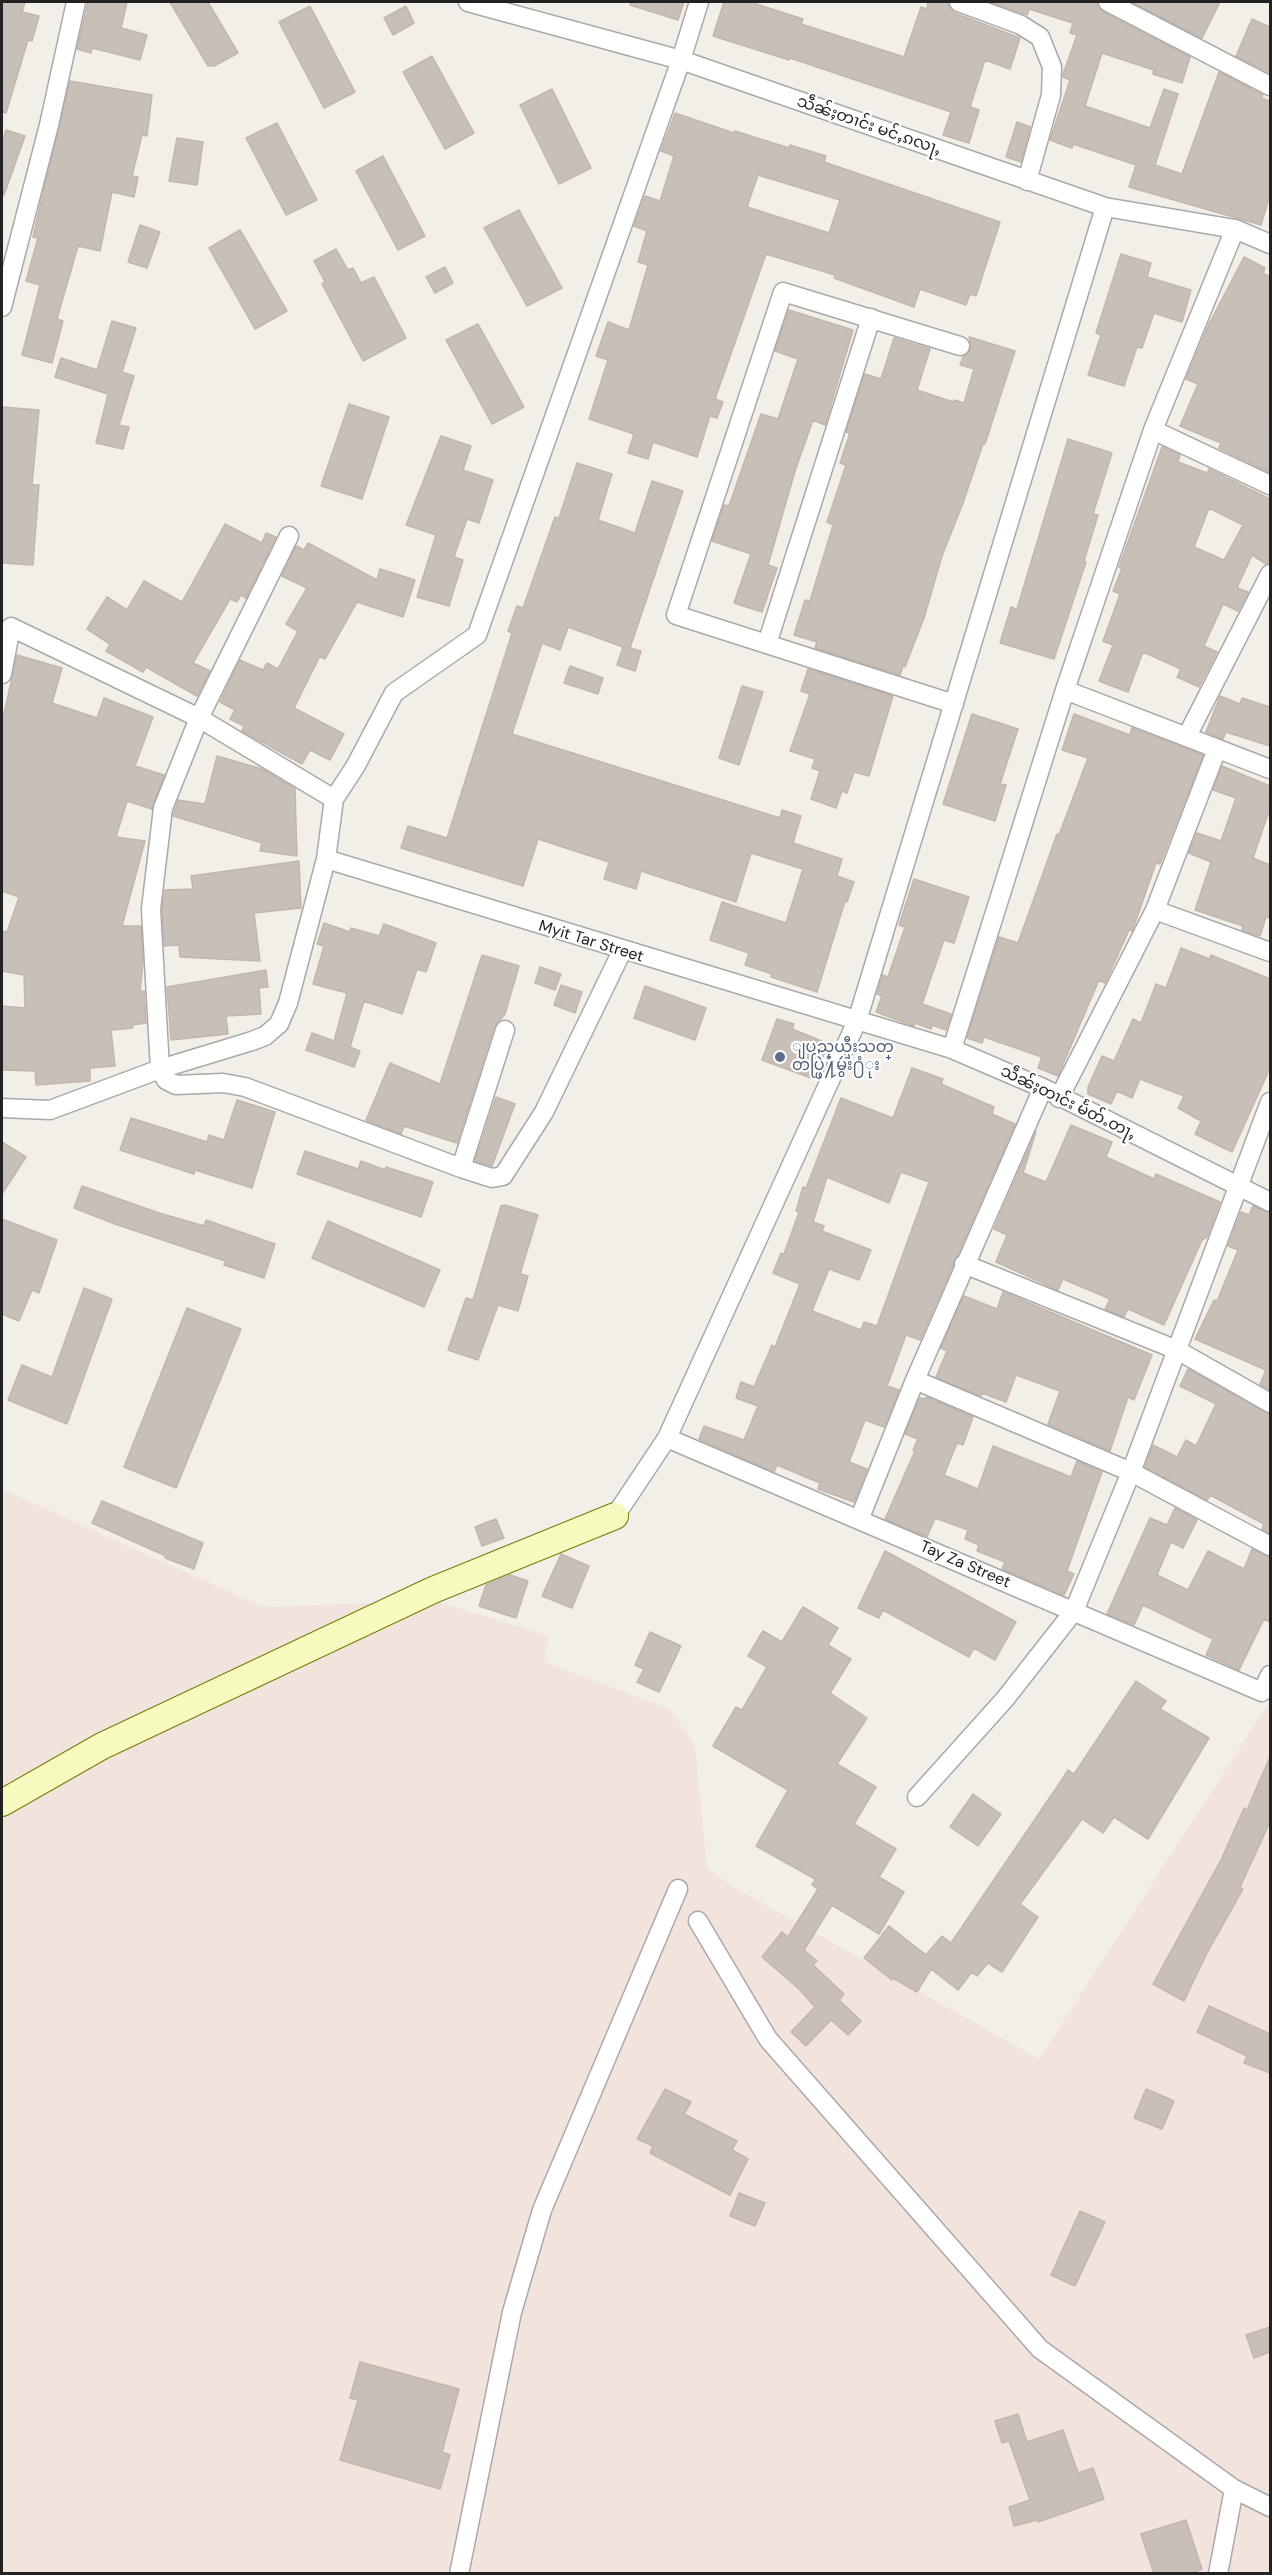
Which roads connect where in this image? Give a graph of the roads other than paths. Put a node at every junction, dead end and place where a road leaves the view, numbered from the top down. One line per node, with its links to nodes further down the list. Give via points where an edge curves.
1 (76, 2): 12 (street)
2 (468, 2): 6 (street, သဵၼ်ႈတၢင်း မင်ႇၵလႃႇ)
3 (699, 2): 6 (street)
4 (959, 2): 8 (street, via 1022,25 1040,37 1052,67 1051,95)
5 (1108, 2): 7 (street)
6 (681, 60): 8 (street, သဵၼ်ႈတၢင်း မင်ႇၵလႃႇ); 27 (street, via 477,635 394,693 356,767)
7 (1270, 86)
8 (1027, 181): 9 (street, သဵၼ်ႈတၢင်း မင်ႇၵလႃႇ)
9 (1105, 207): 10 (street, သဵၼ်ႈတၢင်း မင်ႇၵလႃႇ); 22 (street)
10 (1235, 229): 11 (street, သဵၼ်ႈတၢင်း မင်ႇၵလႃႇ); 15 (street)
11 (1270, 244)
12 (2, 307)
13 (871, 318): 14 (street); 19 (street); 19 (street, via 783,292 676,615)
14 (960, 346)
15 (1154, 430): 16 (street); 21 (street)
16 (1270, 485)
17 (290, 536): 23 (street)
18 (1270, 574): 24 (street)
19 (767, 644): 22 (street)
20 (2, 674): 23 (street, via 11,627)
21 (1065, 690): 24 (street); 34 (street)
22 (954, 704): 32 (street)
23 (199, 718): 27 (street); 35 (street, via 163,808 154,887)
24 (1187, 736): 25 (street)
25 (1217, 749): 26 (street); 29 (street)
26 (1270, 769)
27 (334, 799): 28 (street)
28 (326, 859): 30 (street, Myit Tar Street); 35 (street, via 279,1024 252,1041)
29 (1155, 910): 31 (street); 37 (street)
30 (622, 951): 32 (street, Myit Tar Street); 40 (street, via 519,1155 503,1176 492,1178)
31 (1270, 952)
32 (857, 1021): 34 (street, သဵၼ်ႈတၢင်း မႅတ်ႉတႃႇ); 47 (street)
33 (505, 1030): 40 (street)
34 (952, 1049): 36 (street, သဵၼ်ႈတၢင်း မႅတ်ႉတႃႇ)
35 (160, 1069): 39 (street, via 50,1110); 40 (street, via 171,1083 245,1087)
36 (1043, 1088): 37 (street, သဵၼ်ႈတၢင်း မႅတ်ႉတႃႇ); 43 (street)
37 (1059, 1098): 41 (street, သဵၼ်ႈတၢင်း မႅတ်ႉတႃႇ)
38 (1270, 1102): 41 (street)
39 (2, 1108)
40 (461, 1168)
41 (1240, 1186): 42 (street, သဵၼ်ႈတၢင်း မႅတ်ႉတႃႇ); 44 (street)
42 (1270, 1202)
43 (964, 1264): 44 (street); 45 (street)
44 (1177, 1350): 46 (street); 48 (street)
45 (915, 1380): 48 (street); 50 (street)
46 (1270, 1403)
47 (667, 1438): 49 (street); 50 (street, Tay Za Street)
48 (1131, 1472): 51 (street); 52 (street)
49 (615, 1516): 55 (street, via 433,1590 102,1746)
50 (859, 1520): 52 (street, Tay Za Street)
51 (1270, 1546)
52 (1074, 1611): 53 (street, Tay Za Street, via 1262,1692); 54 (street, via 1005,1699)
53 (1270, 1675)
54 (916, 1797)
55 (2, 1803)
56 (678, 1889): 60 (street, via 542,2210 512,2312)
57 (698, 1920): 58 (street, via 768,2039 1040,2349)
58 (1234, 2489): 59 (street); 61 (street)
59 (1270, 2507)
60 (459, 2574)
61 (1218, 2574)

